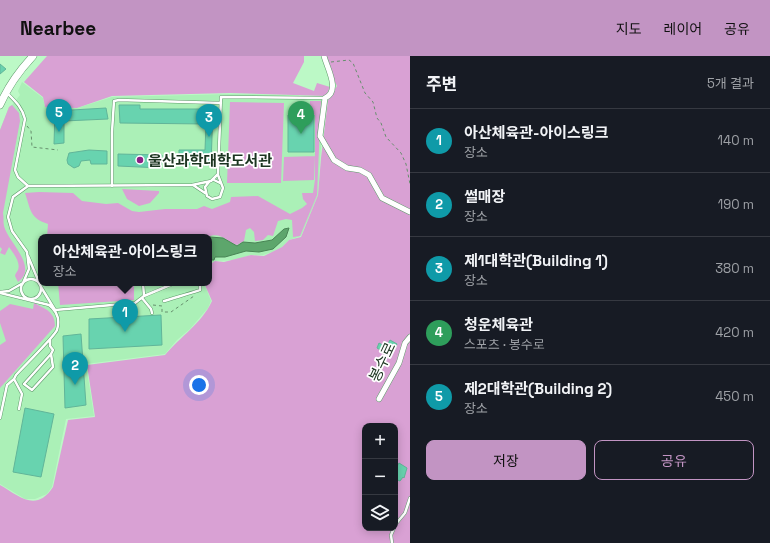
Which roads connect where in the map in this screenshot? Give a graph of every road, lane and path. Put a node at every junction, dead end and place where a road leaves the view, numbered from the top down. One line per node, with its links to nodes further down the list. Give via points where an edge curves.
1 (32, 56): 3 (main road)
2 (324, 58): 4 (street, via 333,83 332,90); 12 (path, via 327,62 349,60 353,63 365,92 373,102 386,137 401,153)
3 (3, 90): 6 (main road); 7 (lane, via 23,111)
4 (325, 98): 5 (lane, via 221,97); 17 (street, via 320,136 334,160 347,168 360,170 369,175 382,198)
5 (221, 103): 9 (lane); 15 (lane, via 114,101)
6 (0, 105)
7 (24, 125): 8 (path, via 31,131 32,147); 14 (lane, via 15,170 18,177)
8 (58, 150)
9 (218, 174): 10 (lane); 11 (lane)
10 (211, 181): 11 (lane); 13 (lane); 16 (lane, via 206,184)
11 (220, 183): 16 (lane, via 223,188 220,197 212,199)
12 (410, 184)
13 (192, 185): 15 (lane); 16 (lane)
14 (28, 186): 15 (lane); 18 (lane, via 13,197 8,217 12,231)
15 (112, 186)
16 (205, 193)
17 (410, 212)
18 (27, 252): 19 (lane); 21 (lane, via 29,269)
19 (38, 280)
20 (38, 281): 21 (lane, via 32,279)
21 (23, 284): 26 (lane, via 9,291); 29 (lane, via 22,293)
22 (143, 286): 28 (lane)
23 (168, 286): 28 (lane)
24 (200, 286): 27 (lane)
25 (41, 287): 29 (lane, via 39,296); 32 (lane)
26 (0, 292): 29 (lane)
27 (197, 292): 30 (lane, via 189,292); 31 (path, via 171,312 162,312 162,306)
28 (143, 297): 31 (lane); 32 (lane, via 135,303)
29 (29, 299): 32 (lane, via 49,305)
30 (164, 301)
31 (149, 306): 33 (lane)
32 (55, 310): 35 (lane, via 58,325)
33 (152, 313)
34 (410, 336): 38 (street, 봉수로, via 399,363)
35 (51, 338): 36 (lane, via 49,342); 37 (lane)
36 (52, 354): 36 (lane, via 24,384 30,389 32,390 53,367)
37 (14, 379): 39 (lane, via 22,394); 40 (lane, via 7,385)
38 (379, 399)
39 (19, 409)
40 (0, 418)
41 (410, 498): 42 (lane, via 405,512)
42 (398, 521)
43 (393, 531): 44 (lane)
44 (392, 543)

